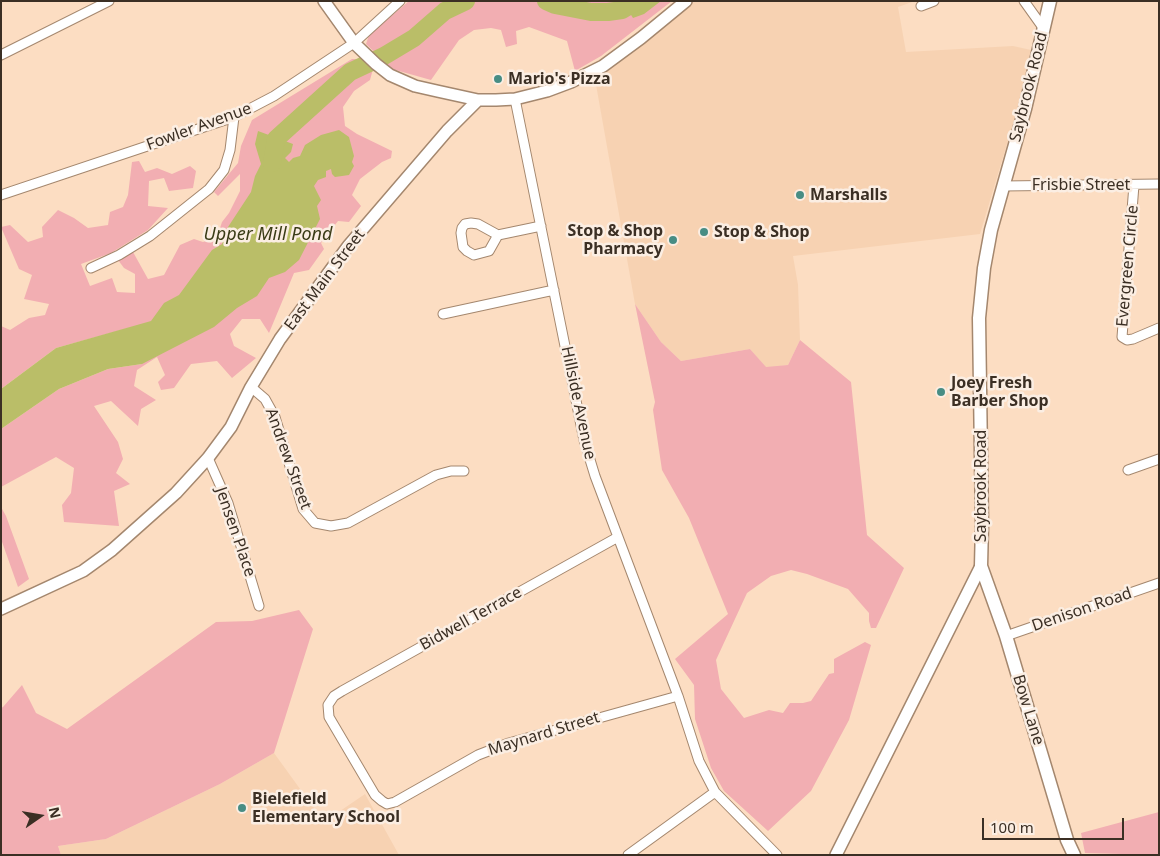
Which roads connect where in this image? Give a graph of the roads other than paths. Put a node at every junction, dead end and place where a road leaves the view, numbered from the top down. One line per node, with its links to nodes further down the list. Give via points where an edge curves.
1 (108, 1): 11 (street)
2 (324, 1): 10 (main road)
3 (400, 1): 10 (street, Fowler Avenue)
4 (686, 1): 12 (main road, via 603,66 571,82)
5 (934, 1): 8 (street)
6 (1024, 1): 9 (street)
7 (1050, 1): 9 (main road, Saybrook Road)
8 (921, 6)
9 (1044, 29): 17 (main road, Saybrook Road)
10 (354, 43): 13 (main road, via 390,75 416,86); 14 (street, Fowler Avenue, via 274,96)
11 (1, 55)
12 (515, 99): 13 (main road); 19 (street, Hillside Avenue)
13 (478, 100): 25 (main road, East Main Street, via 446,132 349,245 280,339)
14 (234, 117): 18 (street, Fowler Avenue); 21 (street, via 224,170 208,189 150,236)
15 (1159, 184): 16 (street, Frisbie Street)
16 (1134, 185): 17 (street, Frisbie Street); 24 (street, Evergreen Circle, via 1122,338 1133,339)
17 (1002, 186): 31 (main road, Saybrook Road, via 984,268 979,318)
18 (1, 195)
19 (541, 226): 20 (street); 22 (street, Hillside Avenue)
20 (498, 235)
21 (90, 268)
22 (554, 290): 23 (street); 30 (street, Hillside Avenue, via 584,440)
23 (443, 314)
24 (1159, 328)
25 (251, 387): 26 (main road, East Main Street, via 230,427); 29 (street, Andrew Street, via 265,399 275,417 303,509 315,523 331,526 348,523 436,476)
26 (208, 458): 33 (street, Jensen Place, via 228,503); 34 (main road, East Main Street, via 176,493 112,550 83,571)
27 (1159, 460): 28 (street)
28 (1128, 470)
29 (464, 471)
30 (618, 537): 36 (street, Hillside Avenue); 37 (street, Bidwell Terrace, via 342,691)
31 (981, 566): 35 (main road, Bow Lane); 41 (main road, Saybrook Road)
32 (1159, 583): 35 (street, Denison Road)
33 (259, 606)
34 (1, 609)
35 (1006, 636): 42 (main road, Bow Lane)
36 (678, 696): 37 (street, Maynard Street, via 509,742 478,754 387,804 375,795 334,727); 38 (street, Hillside Avenue, via 698,761)
37 (328, 705)
38 (715, 792): 39 (street); 40 (street, Hillside Avenue)
39 (628, 855)
40 (777, 855)
41 (836, 855)
42 (1074, 855)

